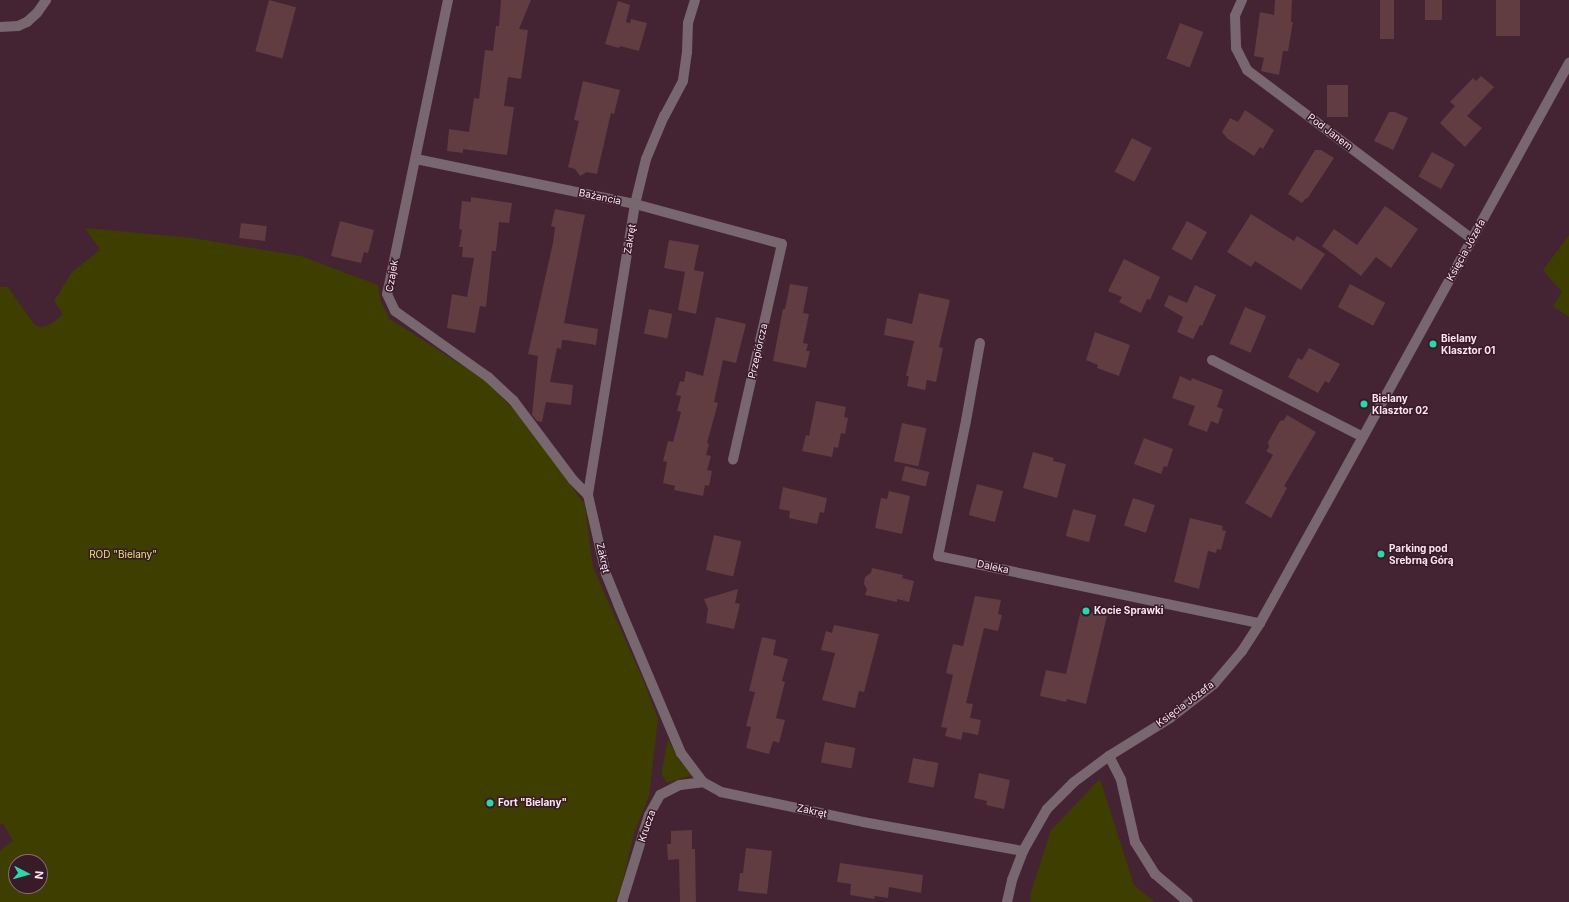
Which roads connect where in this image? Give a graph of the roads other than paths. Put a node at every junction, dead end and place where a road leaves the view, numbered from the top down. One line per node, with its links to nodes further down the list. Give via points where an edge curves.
1 (46, 0): 5 (street, via 27,22 18,26)
2 (448, 0): 7 (street, Czajek)
3 (695, 0): 8 (street, Zakręt, via 688,23 688,52 683,81 646,158)
4 (1242, 0): 9 (street, Pod Janem, via 1235,16 1236,48 1247,70)
5 (0, 27)
6 (1568, 67): 9 (street, Księcia Józefa)
7 (416, 158): 8 (street, Bażancia); 15 (street, Czajek, via 387,294 395,310 488,377 513,400 573,480)
8 (635, 204): 10 (street, Bażancia); 15 (street, Zakręt)
9 (1472, 240): 13 (street, Księcia Józefa)
10 (782, 244): 14 (street, Przepiórcza)
11 (980, 343): 16 (street, Daleka, via 938,556)
12 (1212, 360): 13 (street)
13 (1363, 437): 16 (street, Księcia Józefa)
14 (733, 459)
15 (588, 495): 18 (street, Zakręt, via 606,574 618,604 681,753)
16 (1260, 623): 17 (street, Księcia Józefa, via 1242,651 1214,684 1170,718)
17 (1109, 756): 19 (street, Księcia Józefa, via 1074,782 1047,809); 22 (street, via 1121,780 1135,842 1156,874)
18 (703, 782): 19 (street, Zakręt, via 721,792 841,818); 20 (street, Krucza, via 680,785 660,795 649,815)
19 (1023, 851): 21 (street, Księcia Józefa)
20 (622, 902)
21 (1007, 902)
22 (1188, 902)

